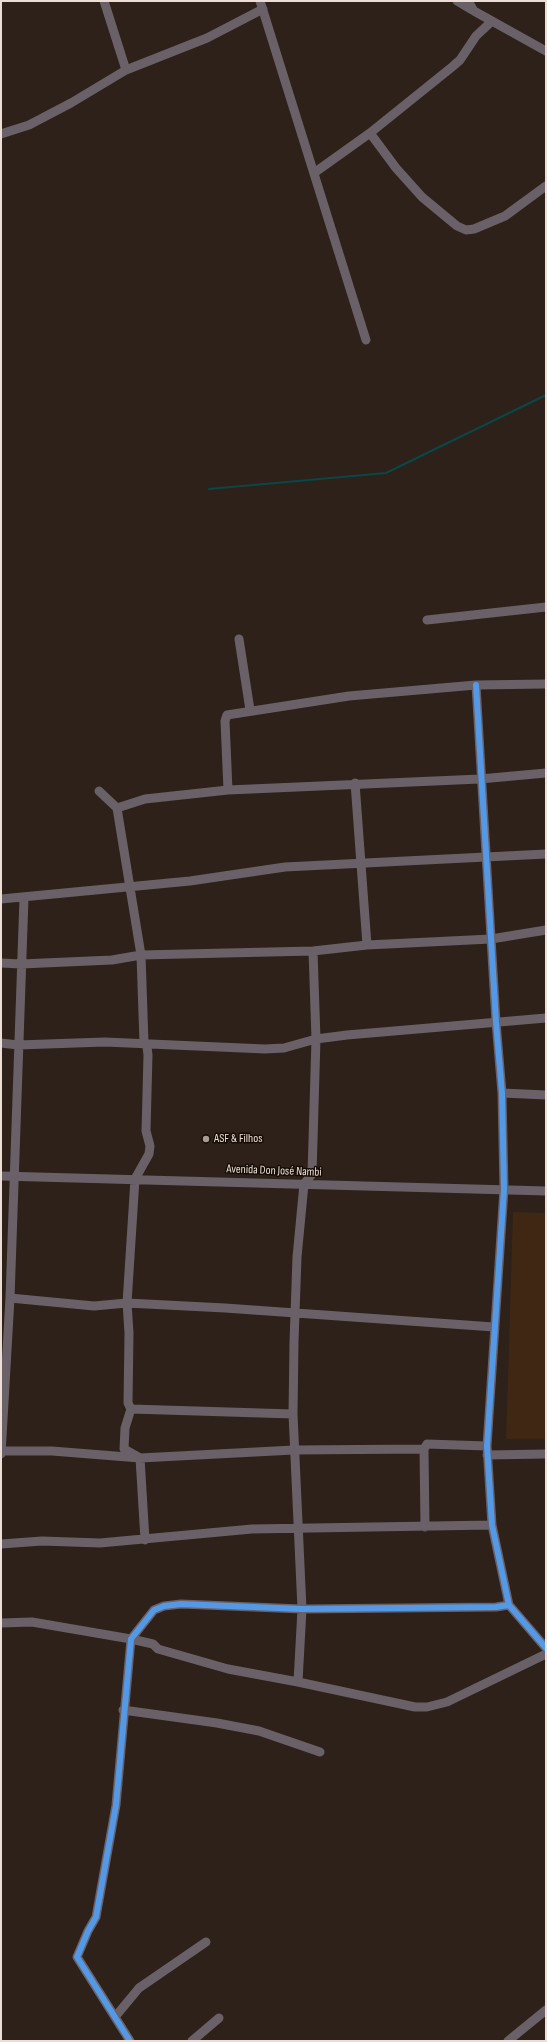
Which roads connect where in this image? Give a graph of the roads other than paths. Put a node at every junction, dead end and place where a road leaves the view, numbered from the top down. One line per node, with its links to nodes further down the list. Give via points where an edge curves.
1 (104, 1): 8 (street)
2 (457, 1): 5 (street)
3 (468, 1): 5 (street)
4 (262, 5): 8 (street, via 207,38); 11 (street)
5 (474, 11): 6 (street)
6 (492, 21): 7 (street); 9 (street, via 476,36 460,60)
7 (545, 47)
8 (126, 70): 10 (street, via 71,103 28,125)
9 (370, 133): 11 (street); 12 (street, via 422,197 457,226 466,230 478,228 505,216)
10 (1, 134)
11 (314, 173): 13 (street)
12 (546, 186)
13 (366, 340)
14 (546, 608): 15 (street)
15 (427, 620)
16 (239, 638): 19 (street)
17 (546, 684): 18 (street)
18 (476, 685): 19 (street, via 349,696); 21 (street)
19 (250, 710): 23 (street, via 227,714 225,721)
20 (546, 773): 21 (street)
21 (480, 779): 22 (street); 27 (street)
22 (355, 783): 23 (street); 28 (street)
23 (228, 790): 25 (street, via 145,799)
24 (99, 791): 25 (street)
25 (117, 808): 29 (street)
26 (546, 854): 27 (street)
27 (486, 857): 28 (street); 33 (street)
28 (360, 863): 29 (street, via 285,867 190,881); 34 (street)
29 (129, 886): 30 (street); 36 (street)
30 (24, 898): 31 (street); 38 (street)
31 (1, 899)
32 (546, 930): 33 (street)
33 (491, 938): 34 (street); 40 (street)
34 (367, 945): 35 (street)
35 (313, 951): 36 (street); 41 (street)
36 (141, 955): 38 (street, via 112,960); 43 (street)
37 (1, 963): 38 (street)
38 (21, 964): 44 (street)
39 (546, 1018): 40 (street)
40 (496, 1022): 41 (street); 45 (street)
41 (316, 1039): 43 (street, via 284,1048 266,1049); 50 (street, via 312,1174)
42 (1, 1043): 44 (street)
43 (144, 1043): 44 (street); 49 (street, via 148,1055 146,1131 150,1146 149,1154)
44 (18, 1045): 48 (street)
45 (502, 1093): 46 (street); 51 (street)
46 (546, 1095)
47 (1, 1176): 48 (street, Avenida Don José Nambi)
48 (14, 1176): 49 (street, Avenida Don José Nambi); 54 (street)
49 (135, 1179): 50 (street, Avenida Don José Nambi); 56 (street)
50 (304, 1184): 51 (street, Avenida Don José Nambi); 57 (street)
51 (504, 1189): 52 (street, Avenida Don José Nambi); 59 (street)
52 (546, 1190)
53 (1, 1264): 54 (street)
54 (11, 1264): 55 (street)
55 (10, 1298): 56 (street, via 94,1306); 58 (street)
56 (127, 1303): 57 (street); 60 (street, via 128,1403)
57 (295, 1313): 59 (street); 61 (street)
58 (5, 1315): 65 (street)
59 (494, 1327): 64 (street)
60 (131, 1409): 61 (street); 68 (street, via 125,1428 124,1449)
61 (293, 1414): 63 (street)
62 (424, 1449): 63 (street); 64 (street, via 427,1444); 70 (street)
63 (294, 1450): 68 (street); 71 (street)
64 (487, 1450): 67 (street); 69 (street)
65 (1, 1451): 66 (street); 68 (street, via 52,1451)
66 (1, 1454)
67 (546, 1454)
68 (140, 1458): 72 (street)
69 (492, 1525): 70 (street); 74 (street)
70 (425, 1527): 71 (street)
71 (297, 1529): 72 (street, via 252,1529); 75 (street)
72 (145, 1540): 73 (street)
73 (1, 1544)
74 (509, 1605): 75 (street); 78 (street)
75 (302, 1609): 77 (street, via 164,1606 154,1610); 80 (street)
76 (1, 1623): 77 (street, via 32,1622)
77 (131, 1639): 80 (street, via 228,1669); 81 (street)
78 (546, 1648)
79 (546, 1654): 80 (street, via 447,1702 427,1707 415,1708)
80 (298, 1682)
81 (123, 1710): 82 (street, via 260,1731); 85 (street, via 116,1805 96,1917 77,1957)
82 (320, 1752)
83 (206, 1942): 85 (street, via 139,1988)
84 (546, 2010): 89 (street)
85 (115, 2017): 87 (street)
86 (219, 2018): 88 (street)
87 (130, 2041)
88 (192, 2041)
89 (508, 2041)

